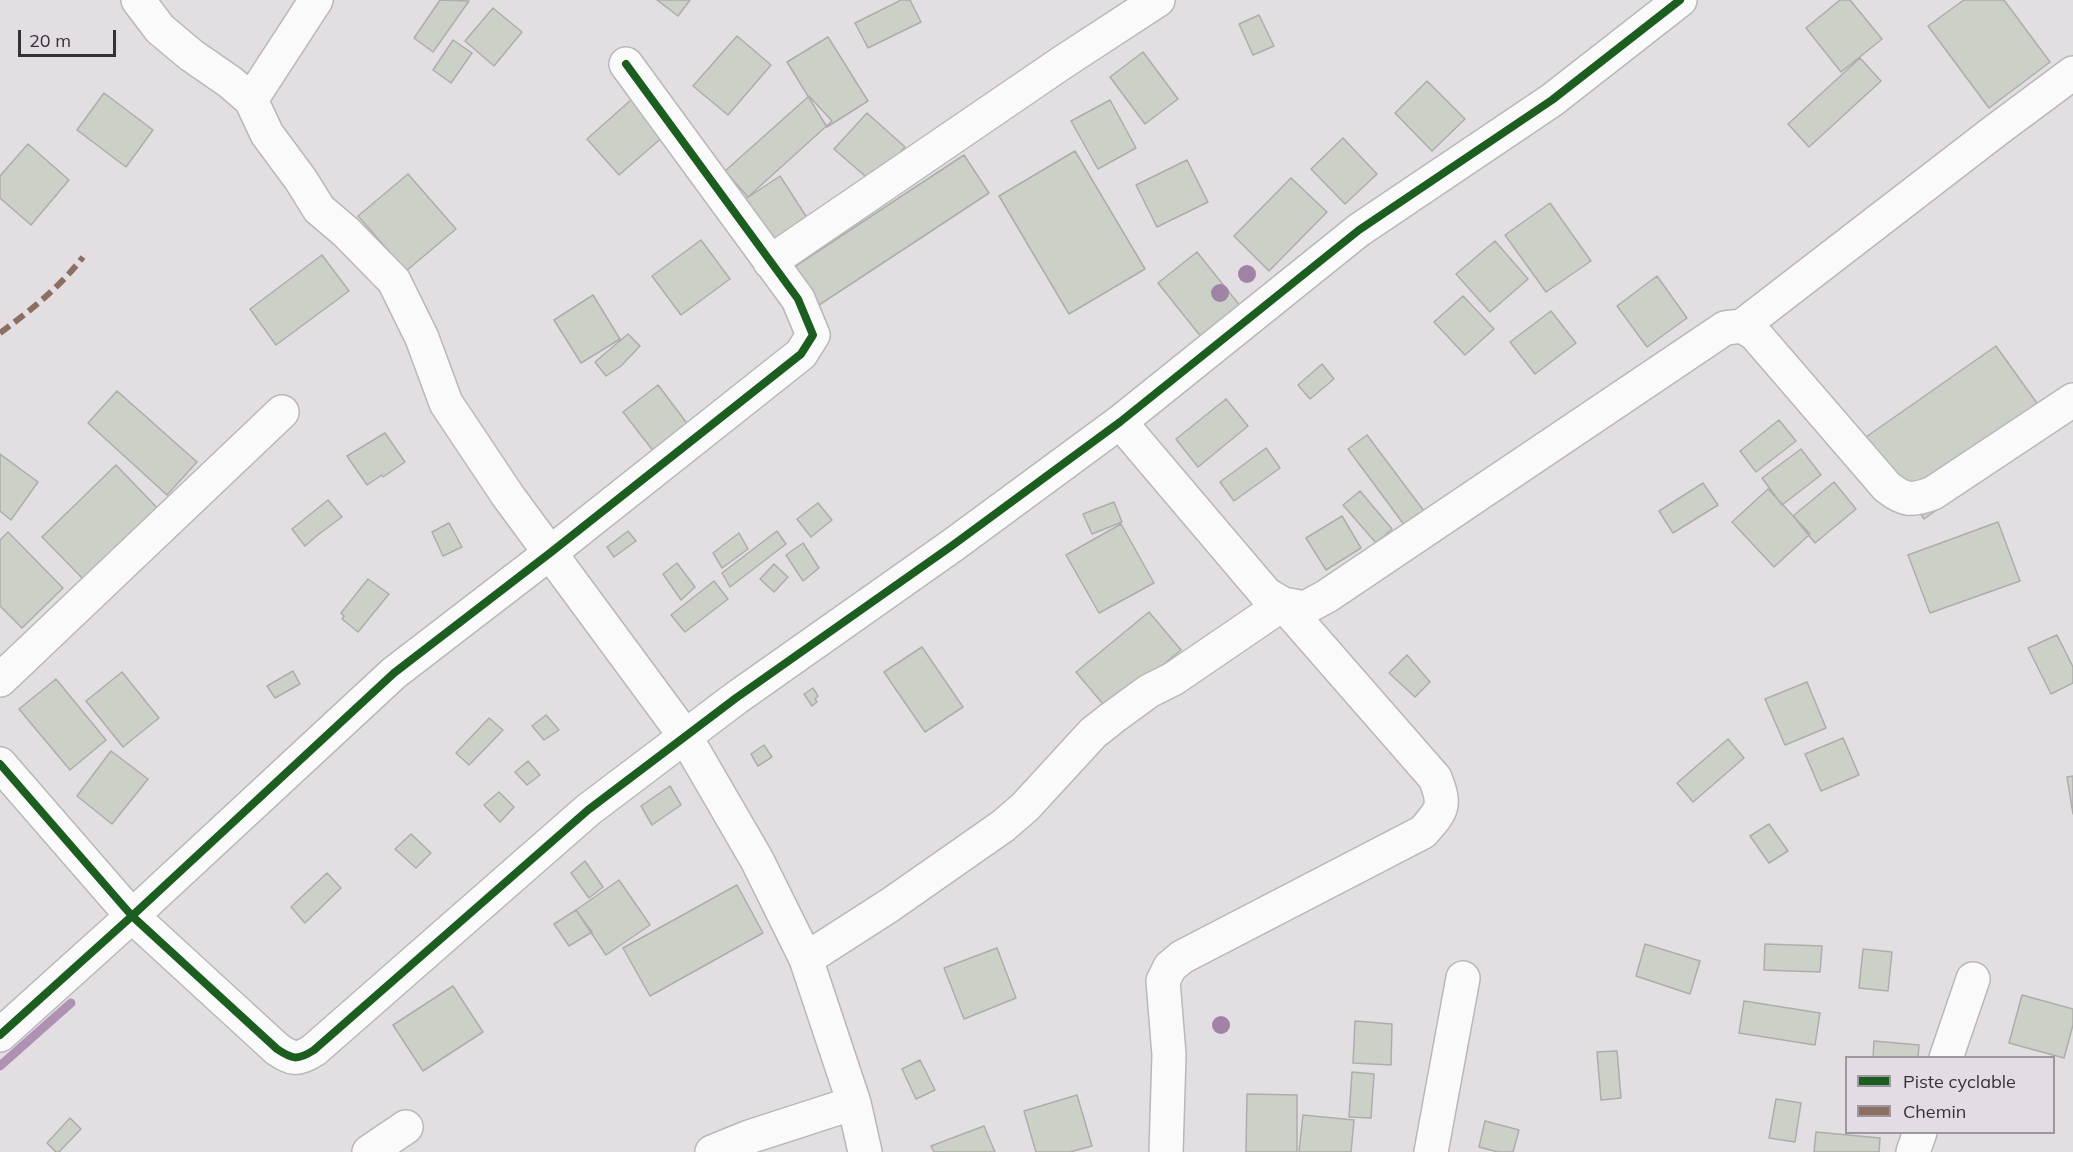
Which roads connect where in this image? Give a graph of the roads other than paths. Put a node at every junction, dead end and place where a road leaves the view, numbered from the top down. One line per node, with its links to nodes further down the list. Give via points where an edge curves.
1 (138, 0): 7 (street, via 160,29)
2 (316, 0): 7 (street)
3 (1158, 0): 8 (street)
4 (1680, 0): 12 (street, via 1552,100 1359,230)
5 (627, 64): 8 (street)
6 (2073, 73): 9 (street)
7 (251, 100): 13 (street, via 267,134 319,209 394,281 422,338 446,402)
8 (770, 262): 13 (street, via 798,299 813,335 801,354)
9 (1742, 326): 10 (street, via 1755,334 1887,487 1900,497 1916,499 1933,493); 14 (street, via 1725,328 1327,596 1305,608)
10 (2073, 400)
11 (282, 412): 15 (street)
12 (1120, 422): 14 (street, via 1266,594); 16 (street)
13 (550, 553): 16 (street); 18 (street, via 394,673)
14 (1283, 604): 19 (street, via 1112,718 1003,826); 30 (street, via 1435,778 1442,797 1439,813 1423,832 1182,957 1170,967 1163,981 1169,1055)
15 (0, 680)
16 (685, 736): 18 (street, via 588,810 303,1057 289,1057 277,1049); 19 (street, via 757,860)
17 (0, 764): 18 (street)
18 (132, 916): 22 (street)
19 (806, 958): 24 (street)
20 (1464, 978): 31 (street)
21 (1974, 979): 23 (street)
22 (0, 1035)
23 (1947, 1056)
24 (854, 1103): 28 (street); 29 (street)
25 (406, 1127): 27 (street)
26 (1919, 1134): 32 (street)
27 (369, 1152)
28 (712, 1152)
29 (865, 1152)
30 (1166, 1152)
31 (1431, 1152)
32 (1913, 1152)

